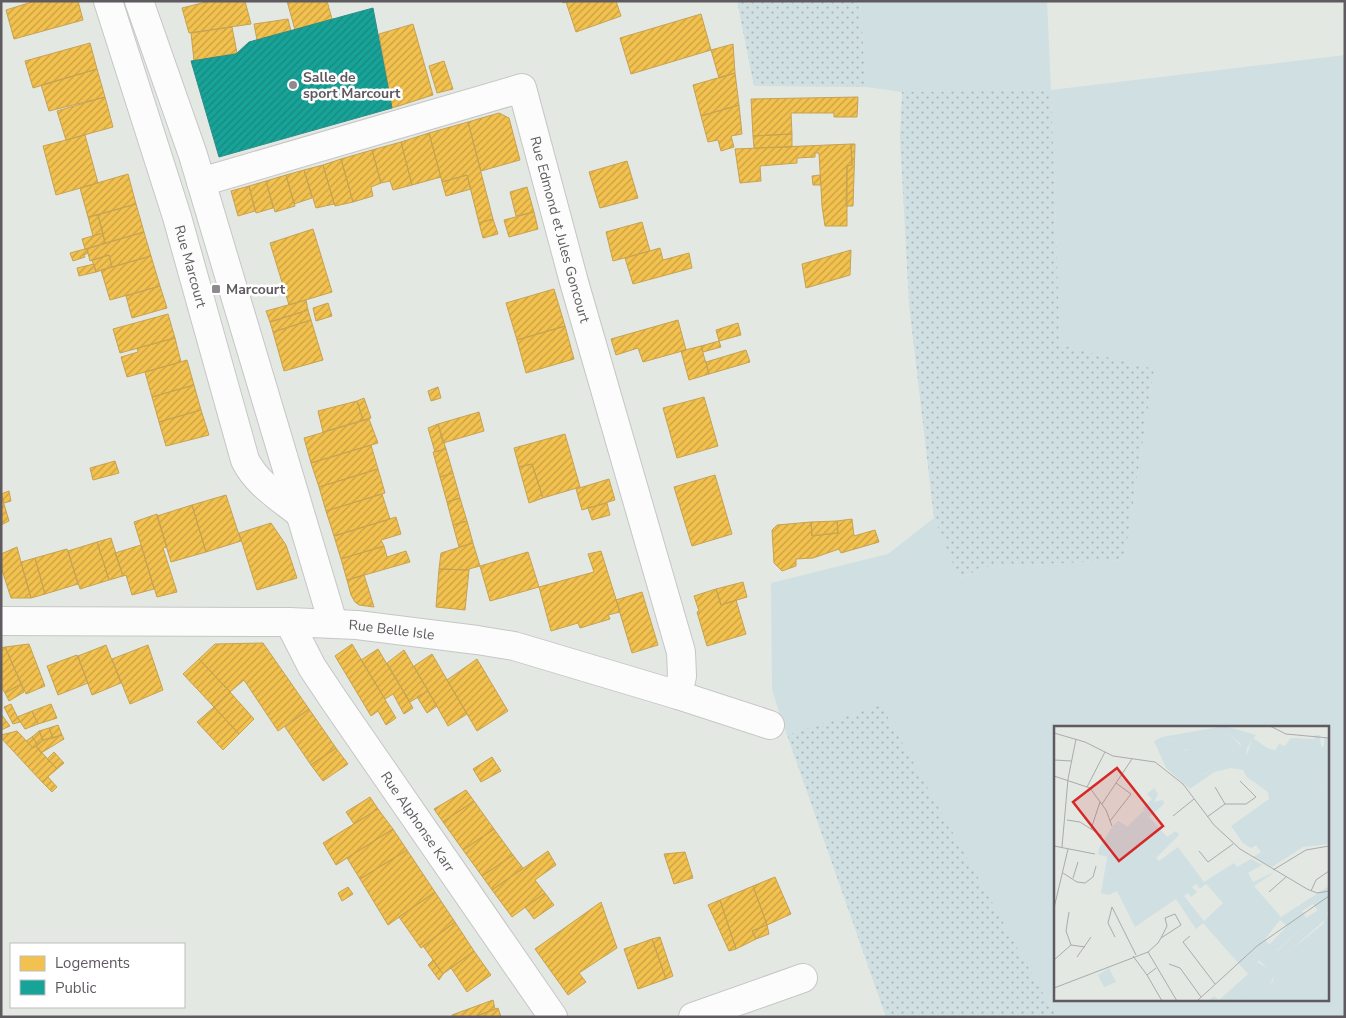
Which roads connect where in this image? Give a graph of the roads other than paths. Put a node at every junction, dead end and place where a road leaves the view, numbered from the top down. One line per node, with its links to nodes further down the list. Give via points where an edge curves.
1 (108, 1): 4 (street, Rue Marcourt, via 177,217 245,460 258,480)
2 (139, 1): 3 (street)
3 (201, 182): 4 (street); 8 (street, Rue Edmond et Jules Goncourt, via 522,88 574,282 682,652)
4 (299, 513): 7 (street)
5 (1, 621): 6 (street, Rue Belle Isle)
6 (288, 622): 7 (street, Rue Belle Isle); 11 (street, Rue Alphonse Karr, via 334,700)
7 (333, 623): 8 (street, Rue Belle Isle, via 514,646)
8 (678, 694): 9 (street, Rue Belle Isle)
9 (770, 725)
10 (804, 978): 12 (street)
11 (553, 1017)
12 (693, 1017)

